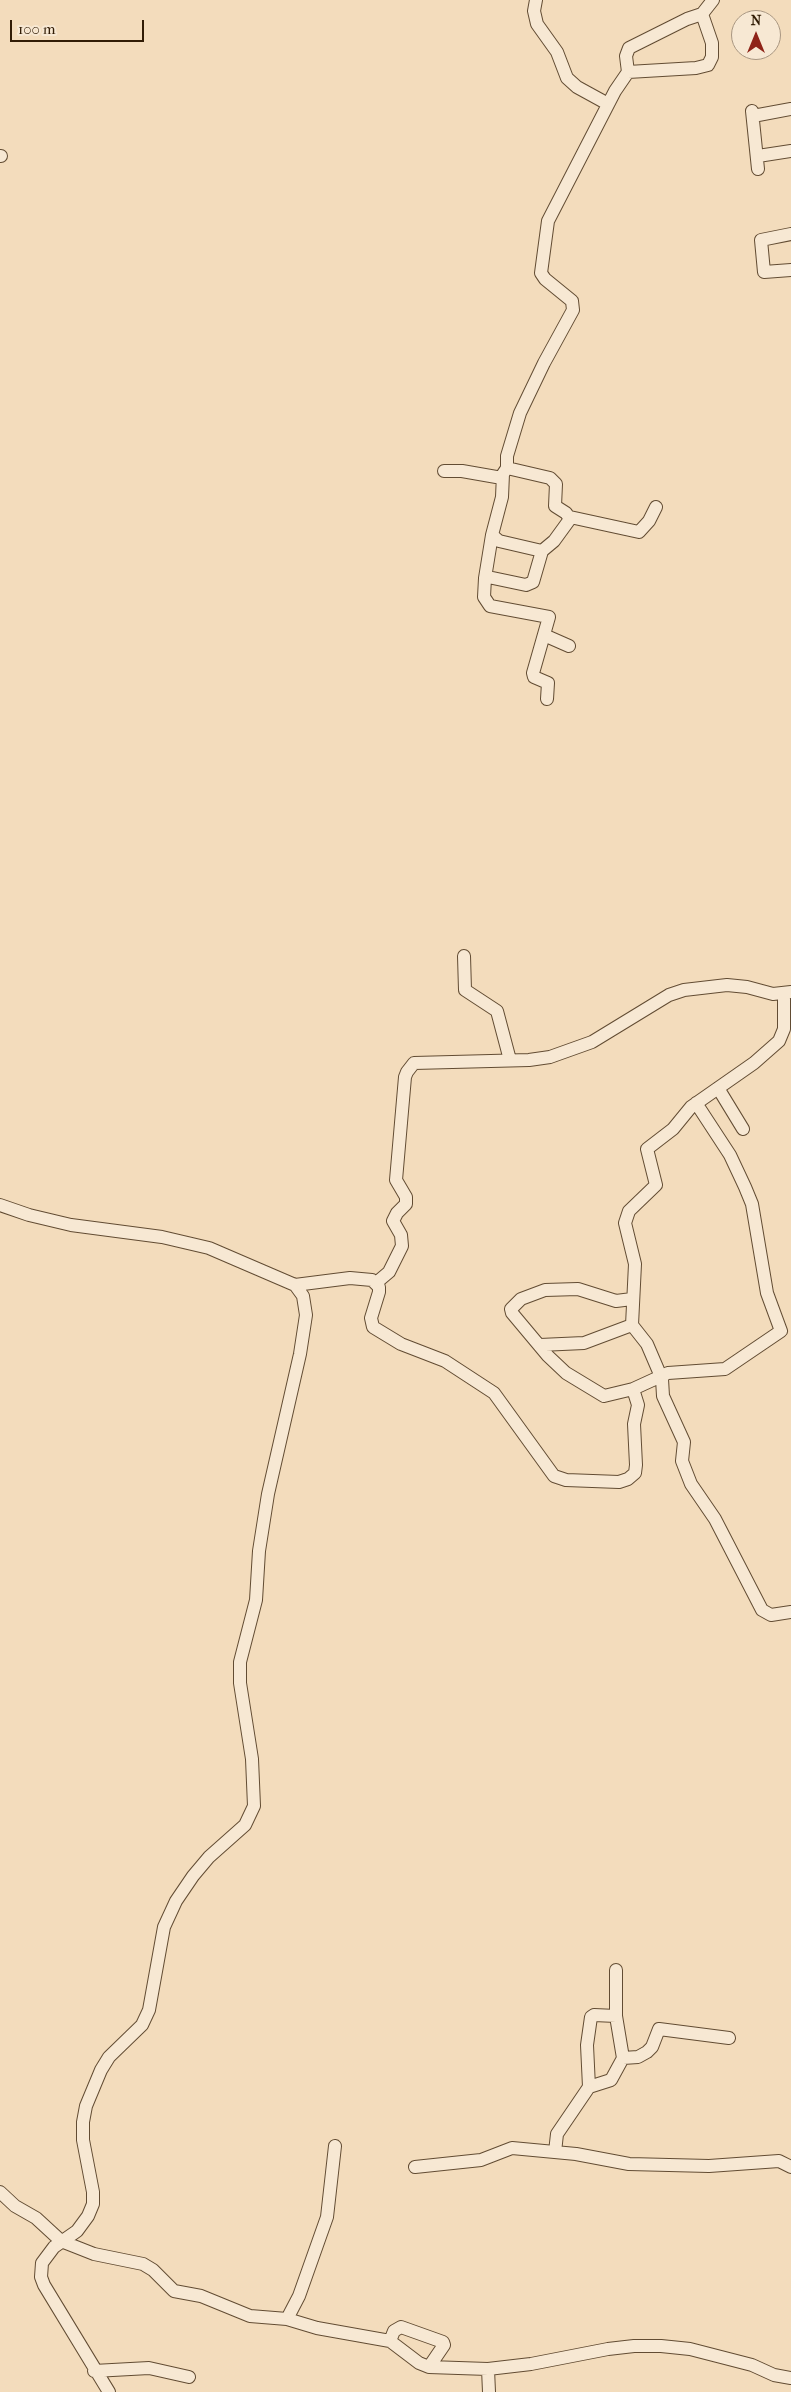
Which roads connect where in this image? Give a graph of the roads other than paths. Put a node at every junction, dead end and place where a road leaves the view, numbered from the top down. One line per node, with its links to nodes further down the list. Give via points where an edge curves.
1 (536, 0): 5 (street, via 537,24 557,52 570,82)
2 (713, 0): 3 (street)
3 (702, 14): 4 (street, via 629,48 626,56); 4 (street, via 712,43 712,57 708,65)
4 (628, 72): 5 (street)
5 (608, 104): 11 (street, via 546,227 541,273 574,306 520,413)
6 (791, 109): 7 (street, via 752,113 758,162)
7 (791, 151)
8 (791, 234): 9 (street, via 761,240 764,272)
9 (791, 270)
10 (444, 471): 11 (street)
11 (505, 473): 13 (street, via 553,480 556,484 556,506); 14 (street)
12 (656, 507): 13 (street, via 639,532)
13 (570, 517): 15 (street, via 554,541)
14 (492, 535): 15 (street, via 499,541); 16 (street)
15 (542, 551): 16 (street, via 536,578 530,584)
16 (485, 578): 17 (street, via 487,604 549,617)
17 (544, 635): 18 (street); 19 (street, via 533,676 548,683)
18 (569, 646)
19 (547, 699)
20 (464, 956): 22 (street, via 465,990 497,1011)
21 (788, 993): 22 (street, via 772,994 727,985 676,992 592,1042 550,1058); 23 (street, via 784,1029 779,1041)
22 (510, 1060): 27 (street, via 419,1061 407,1072 396,1180 405,1194 406,1204 392,1221 401,1235 402,1246 389,1272)
23 (718, 1088): 24 (street); 25 (street)
24 (696, 1103): 29 (street, via 673,1129 646,1151 656,1184 629,1211 625,1223 635,1264); 32 (street, via 730,1155 752,1204 767,1293 781,1331 725,1369)
25 (743, 1129)
26 (0, 1205): 28 (street, via 72,1225 195,1244)
27 (376, 1283): 28 (street, via 350,1278); 33 (street, via 379,1292 370,1318 373,1327 401,1344 444,1361 494,1394 547,1467 559,1478 619,1482 632,1477 636,1464 634,1424 638,1412)
28 (295, 1285): 45 (street, via 305,1304 304,1334 268,1494 259,1551 256,1600 240,1662 240,1683 252,1759 254,1806 245,1825 209,1857 176,1901 164,1927 149,2010 142,2025 109,2056 100,2070 82,2122 93,2204 77,2231)
29 (632, 1299): 30 (street); 31 (street, via 616,1301 570,1289 526,1296 514,1304 511,1311)
30 (632, 1325): 31 (street, via 584,1342); 32 (street, via 647,1344)
31 (540, 1345): 33 (street, via 566,1373 600,1395 608,1397)
32 (661, 1375): 33 (street); 34 (street, via 663,1396 684,1442 682,1461 691,1484 714,1519 762,1610 771,1616)
33 (633, 1389)
34 (791, 1612)
35 (616, 1970): 36 (street)
36 (616, 2016): 38 (street); 39 (street, via 594,2015 590,2019)
37 (729, 2038): 38 (street, via 659,2028 648,2052 638,2057)
38 (623, 2058): 39 (street, via 611,2080)
39 (589, 2087): 41 (street, via 557,2134)
40 (335, 2146): 46 (street, via 327,2217 299,2296)
41 (555, 2152): 42 (street, via 512,2148 481,2160); 43 (street, via 629,2164 708,2166 779,2161)
42 (415, 2167)
43 (791, 2167)
44 (0, 2192): 45 (street)
45 (61, 2241): 46 (street, via 94,2254 143,2264 174,2291 201,2296 250,2316); 50 (street, via 44,2257 41,2277 55,2307)
46 (287, 2318): 47 (street, via 317,2328)
47 (390, 2341): 48 (street); 48 (street, via 396,2329 401,2327 443,2342)
48 (429, 2367): 49 (street)
49 (488, 2369): 52 (street, via 608,2349 661,2346 690,2349); 54 (street)
50 (94, 2371): 51 (street, via 149,2368); 53 (street)
51 (189, 2377)
52 (791, 2378)
53 (109, 2392)
54 (489, 2392)

